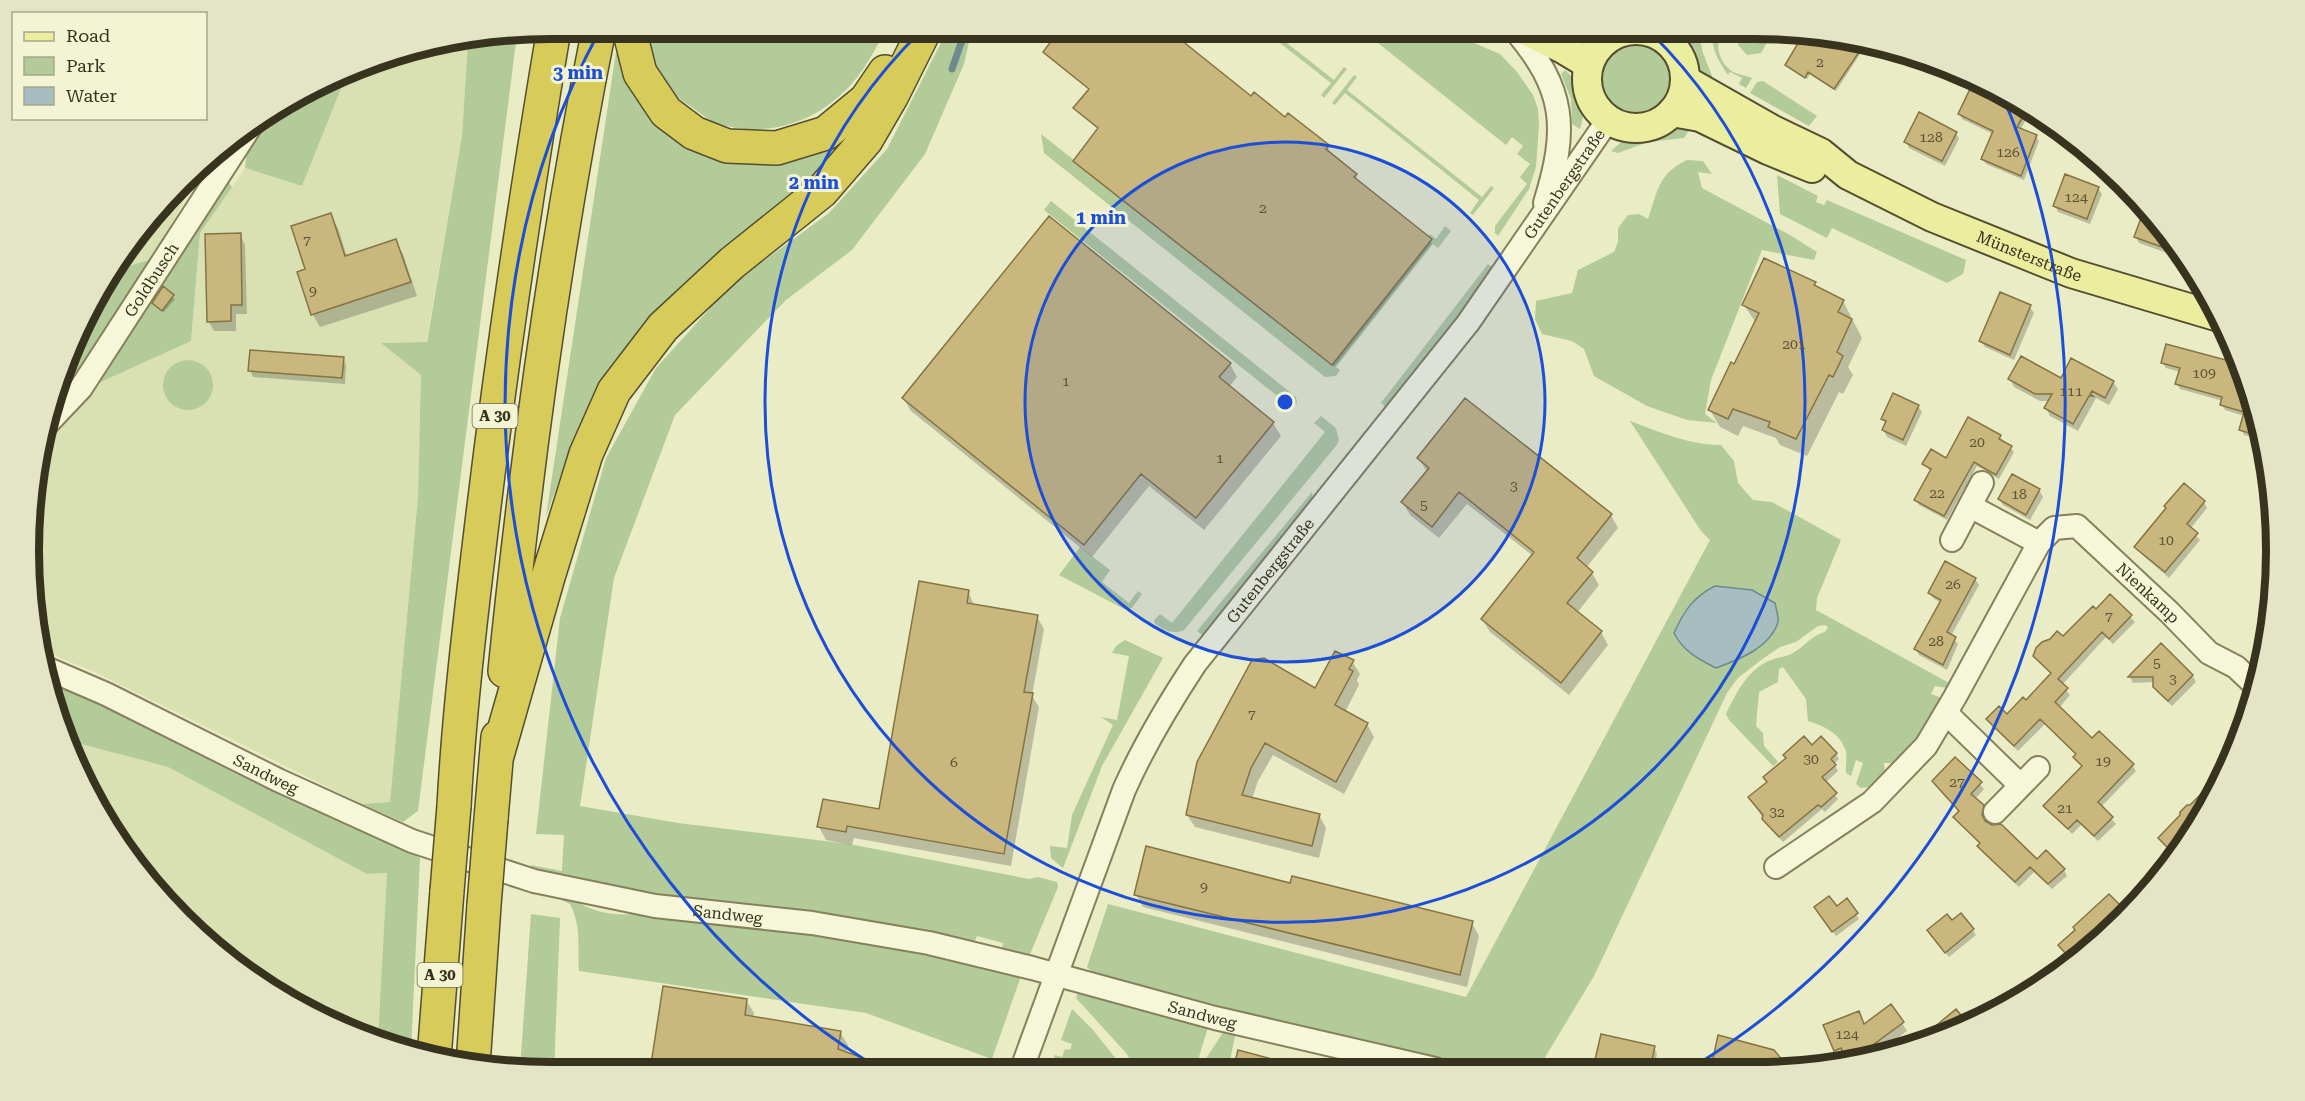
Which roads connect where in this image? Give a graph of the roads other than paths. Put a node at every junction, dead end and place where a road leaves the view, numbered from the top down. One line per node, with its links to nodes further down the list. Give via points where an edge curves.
1 (552, 39): 32 (highway, A 30, bridge, via 494,423 460,723)
2 (597, 39): 26 (highway, A 30, via 553,282)
3 (632, 39): 4 (highway, via 640,73 666,112 694,133 727,146 777,148 826,133 866,100)
4 (903, 39)
5 (920, 39): 26 (highway, via 891,97 858,149 822,191 732,263 663,327 614,391 586,454)
6 (1522, 39): 16 (street, via 1545,70 1557,99 1560,130 1553,176)
7 (1544, 39): 10 (main road)
8 (1607, 39): 10 (main road)
9 (1667, 39): 11 (main road, via 1678,54)
10 (1588, 64): 13 (main road, via 1589,95)
11 (1685, 80): 12 (main road); 15 (main road, Münsterstraße, via 1821,153)
12 (1672, 112): 13 (main road, via 1655,124 1635,128); 15 (main road, Münsterstraße, via 1700,117 1819,171)
13 (1608, 120): 16 (street, Gutenbergstraße)
14 (238, 146): 18 (street, Goldbusch, via 81,388)
15 (1848, 175): 17 (main road, Münsterstraße, via 1932,217 2071,273)
16 (1539, 222): 31 (street, Gutenbergstraße, via 1468,323 1195,664 1161,716 1124,790)
17 (2206, 312)
18 (58, 413)
19 (1982, 483): 20 (street)
20 (1970, 506): 21 (street); 22 (street)
21 (1952, 540)
22 (2038, 543): 24 (street, Nienkamp, via 2054,528 2077,526 2209,653 2236,667); 25 (street, Nienkamp)
23 (54, 671): 31 (street, Sandweg, via 412,841 534,881 655,906 880,933)
24 (2250, 680)
25 (1946, 713): 28 (street); 30 (street, Nienkamp, via 1926,746 1872,802)
26 (496, 759): 33 (highway, A 30, bridge)
27 (2038, 768): 28 (street)
28 (2020, 785): 29 (street)
29 (1995, 812)
30 (1776, 867)
31 (1055, 974): 34 (street, Gutenbergstraße); 35 (street, Sandweg, via 1215,1018)
32 (435, 1049)
33 (474, 1056)
34 (1024, 1062)
35 (1406, 1062)

